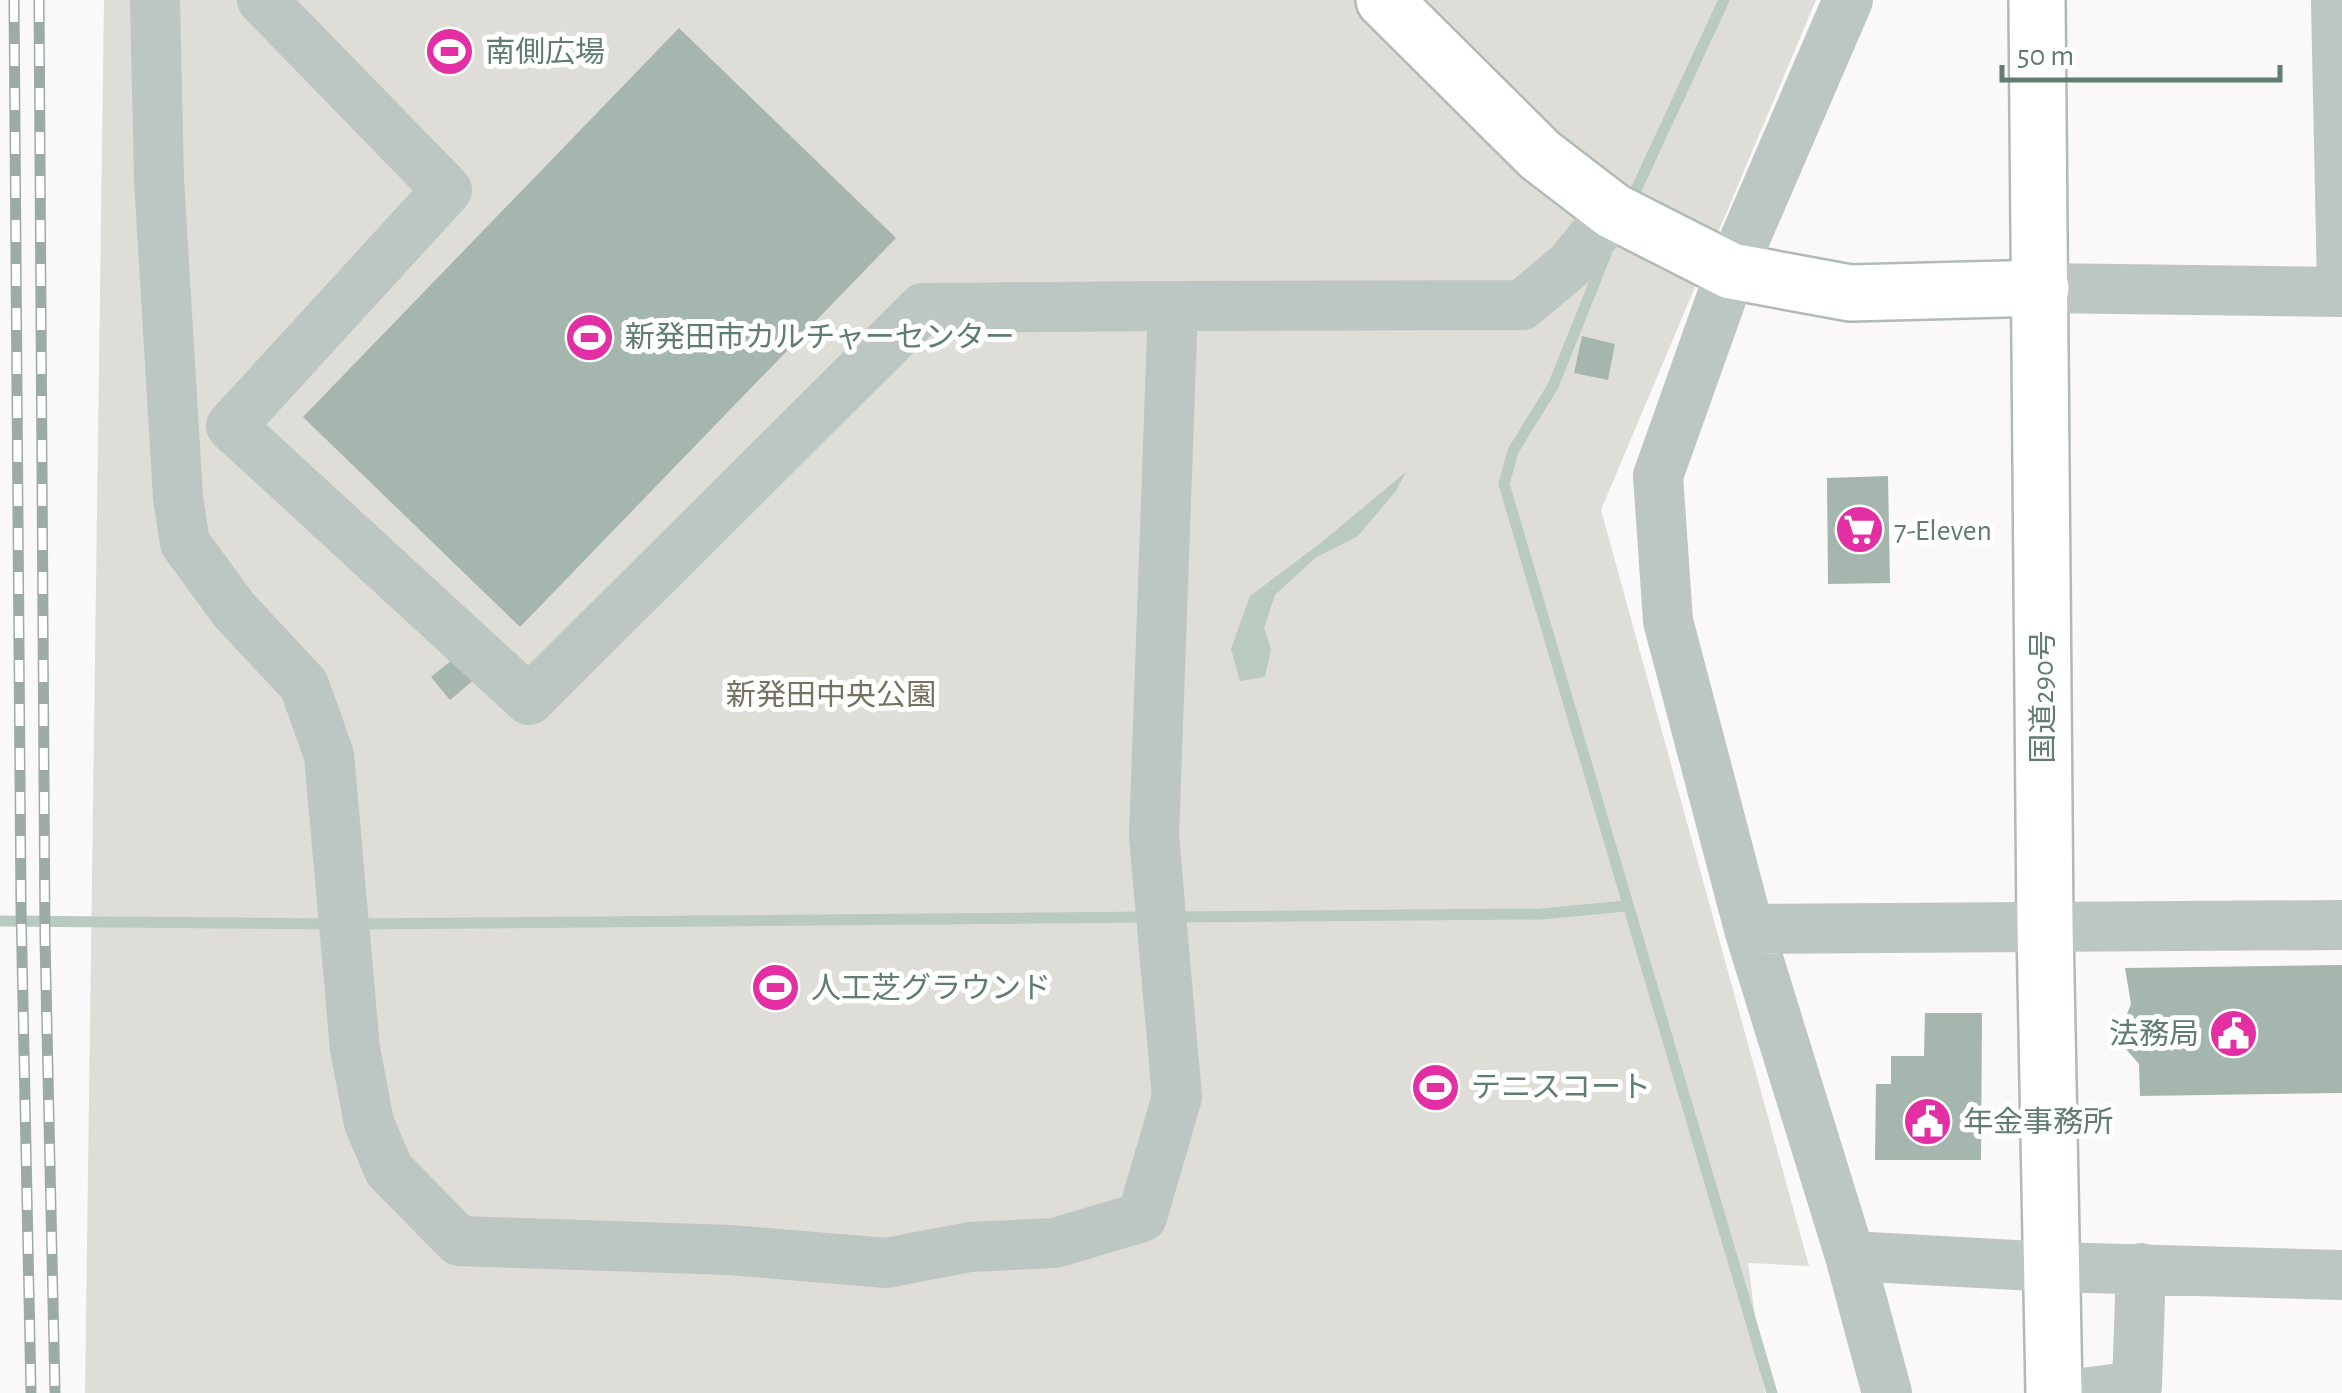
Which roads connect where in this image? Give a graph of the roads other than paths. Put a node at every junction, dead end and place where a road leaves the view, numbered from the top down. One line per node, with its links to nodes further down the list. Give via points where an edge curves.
1 (154, 0): 12 (street)
2 (262, 0): 13 (street, via 447,190)
3 (1384, 0): 7 (main road, via 1540,155)
4 (1848, 0): 8 (street)
5 (2038, 0): 9 (main road, 国道290号)
6 (2336, 1): 10 (street)
7 (1613, 211): 8 (main road); 11 (street, via 1571,264 1522,305)
8 (1731, 271): 9 (main road, via 1850,293); 16 (street, via 1658,476 1668,621)
9 (2041, 288): 10 (street); 15 (main road, 国道290号)
10 (2342, 289)
11 (1173, 306): 12 (street, via 1154,836 1177,1096 1142,1217 1055,1243 970,1247 886,1263 459,1241 389,1170 369,1123 355,1049 329,755 304,686 234,610 185,543); 13 (street, via 923,308 529,700)
12 (174, 423): 13 (street)
13 (231, 426)
14 (2342, 925): 15 (street)
15 (2045, 928): 16 (street); 18 (main road, 国道290号)
16 (1749, 929): 17 (street)
17 (1850, 1256): 18 (street); 21 (street)
18 (2052, 1267): 19 (street); 22 (main road, 国道290号)
19 (2141, 1268): 20 (street); 23 (street, via 2137,1386)
20 (2342, 1274)
21 (1887, 1393)
22 (2054, 1393)
23 (2082, 1393)

